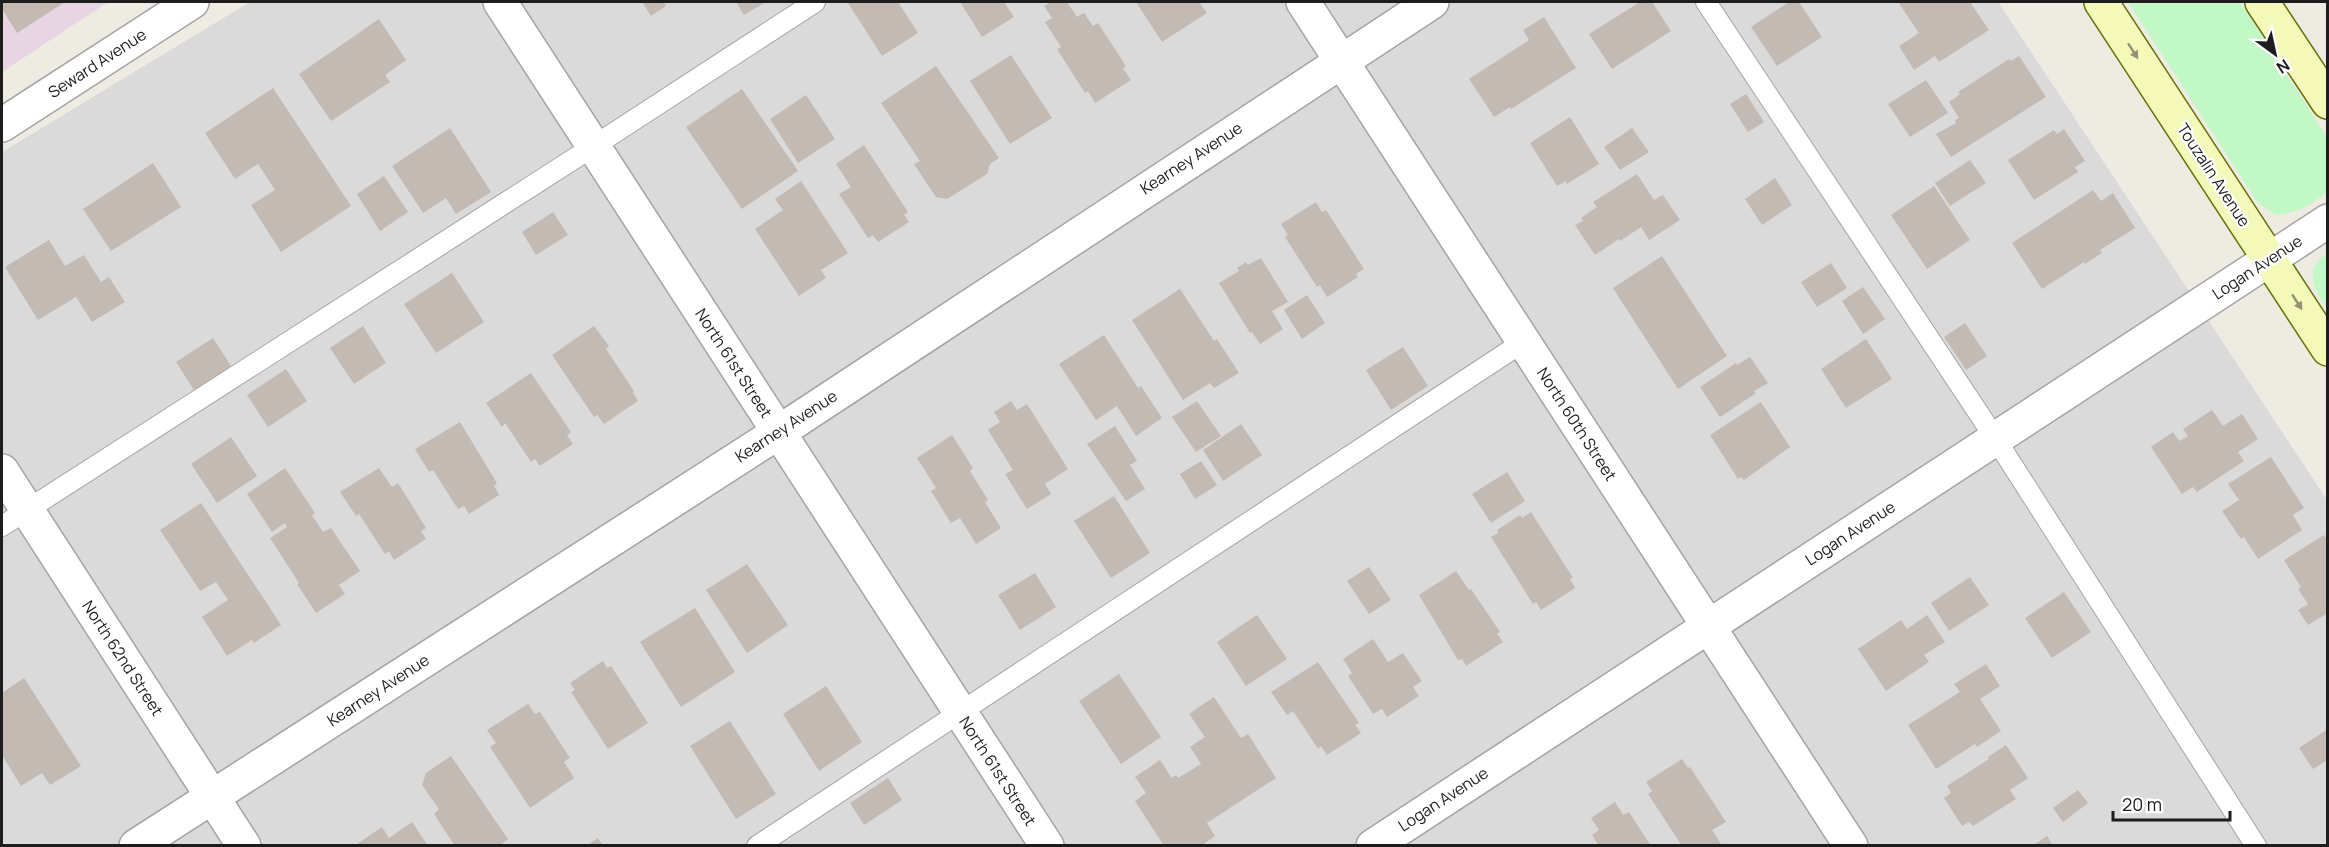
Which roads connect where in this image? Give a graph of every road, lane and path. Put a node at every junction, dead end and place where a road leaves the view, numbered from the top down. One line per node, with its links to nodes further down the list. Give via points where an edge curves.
1 (192, 2): 11 (street, Seward Avenue)
2 (500, 2): 12 (street, North 61st Street)
3 (814, 2): 12 (lane)
4 (1303, 2): 9 (street, North 60th Street)
5 (1432, 2): 9 (street, Kearney Avenue)
6 (1706, 2): 18 (lane)
7 (2101, 2): 14 (main road, Touzalin Avenue, one-way to 14)
8 (2262, 2): 10 (main road)
9 (1341, 60): 15 (street, North 60th Street); 17 (street, Kearney Avenue)
10 (2328, 102)
11 (2, 125)
12 (594, 146): 17 (street, North 61st Street); 20 (lane)
13 (2328, 221): 14 (street, Logan Avenue)
14 (2269, 260): 16 (main road, Touzalin Avenue, one-way to 16); 18 (street, Logan Avenue)
15 (1523, 342): 21 (street, North 60th Street); 22 (lane)
16 (2328, 349)
17 (779, 432): 22 (street, North 61st Street); 23 (street, Kearney Avenue)
18 (1995, 438): 21 (street, Logan Avenue); 30 (lane)
19 (2, 471): 20 (street, North 62nd Street)
20 (14, 518): 23 (street, North 62nd Street)
21 (1708, 625): 28 (street, Logan Avenue); 29 (street, North 60th Street)
22 (961, 713): 26 (lane); 27 (street, North 61st Street)
23 (212, 796): 24 (street, Kearney Avenue); 25 (street, North 62nd Street)
24 (136, 846)
25 (244, 846)
26 (757, 846)
27 (1047, 846)
28 (1373, 846)
29 (1851, 846)
30 (2256, 846)

